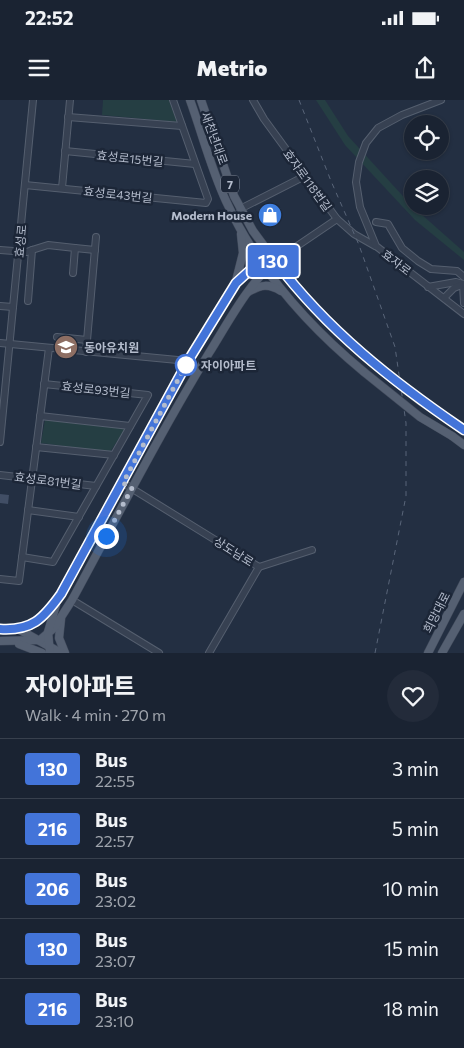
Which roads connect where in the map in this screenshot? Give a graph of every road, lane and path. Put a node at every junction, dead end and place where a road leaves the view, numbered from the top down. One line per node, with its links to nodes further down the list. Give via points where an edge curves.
1 (33, 100): 13 (street, 효성로)
2 (70, 100): 8 (street)
3 (172, 100): 9 (street)
4 (190, 100): 18 (main road, 새천년대로 / 7, via 225,199)
5 (201, 100): 15 (main road, 새천년대로 / 7)
6 (253, 100): 12 (street, 효자로118번길)
7 (442, 100): 20 (street, 효자로, via 389,121 378,128 366,143 356,182 360,207)
8 (68, 117): 9 (street); 10 (street)
9 (182, 126): 11 (street)
10 (65, 151): 11 (street, 효성로15번길); 14 (street)
11 (196, 164): 14 (street, 효성로43번길, via 208,199 206,203)
12 (305, 176): 15 (street); 16 (street, 효자로118번길)
13 (25, 185): 14 (street, 효성로43번길); 27 (street, 효성로)
14 (62, 188)
15 (240, 209): 22 (main road, 새천년대로 / 7)
16 (337, 219): 20 (street, 효자로118번길, via 354,234); 23 (street)
17 (376, 222): 32 (street, via 388,224 402,248 418,261 432,269 457,271)
18 (240, 229): 28 (main road, 새천년대로 / 7); 34 (main road, via 244,240)
19 (96, 238): 26 (street)
20 (376, 246): 36 (street, 효자로)
21 (75, 248): 25 (street, via 48,245); 26 (street); 31 (street)
22 (265, 248): 23 (main road, via 279,252); 29 (main road, 새천년대로 / 7)
23 (294, 248): 29 (street); 33 (main road, via 290,268)
24 (0, 250): 27 (street)
25 (32, 250): 27 (street); 40 (street)
26 (95, 250): 46 (street)
27 (19, 252): 43 (street, 효성로)
28 (260, 261): 29 (main road); 30 (main road, 새천년대로 / 7); 34 (main road)
29 (275, 261): 30 (main road); 33 (main road, 새천년대로 / 7)
30 (265, 269): 37 (main road); 38 (main road, 새천년대로 / 7)
31 (73, 273)
32 (464, 277)
33 (293, 282): 56 (main road, 새천년대로 / 7, bridge, via 326,321 368,359 420,401)
34 (236, 283): 51 (main road)
35 (464, 284): 36 (street, via 456,282); 39 (street); 41 (street)
36 (428, 287): 39 (street, 효자로)
37 (246, 293): 38 (main road, via 269,285); 65 (main road)
38 (285, 294): 58 (main road, 새천년대로 / 7, bridge, via 330,342 364,372 420,417)
39 (444, 298): 44 (street, 효자로)
40 (28, 301)
41 (464, 303)
42 (0, 306): 43 (street)
43 (13, 307): 48 (street, 효성로)
44 (464, 314)
45 (57, 337): 46 (street)
46 (87, 340): 50 (street)
47 (0, 343): 48 (street)
48 (10, 344): 49 (street); 52 (street, 효성로)
49 (49, 348): 50 (street); 53 (street, 효성로93번길)
50 (86, 352): 51 (street)
51 (188, 361): 63 (main road)
52 (3, 382): 57 (street, 효성로)
53 (44, 384): 54 (street, 효성로93번길); 55 (street, 효성로93번길, via 148,395)
54 (40, 416): 55 (street); 59 (street, 효성로93번길)
55 (130, 426): 60 (street)
56 (461, 428)
57 (0, 442)
58 (464, 445)
59 (36, 447): 60 (street); 62 (street, 효성로93번길)
60 (114, 455): 64 (street)
61 (0, 475): 62 (street, 효성로81번길)
62 (32, 477): 64 (street, 효성로81번길); 66 (street, 효성로93번길)
63 (123, 483): 65 (street, 상도남로); 73 (main road)
64 (96, 486): 67 (street)
65 (132, 488): 70 (street, 상도남로); 74 (main road)
66 (28, 510): 67 (street); 69 (street, 효성로93번길)
67 (79, 517): 69 (street, via 53,562)
68 (312, 550): 70 (street)
69 (22, 557): 71 (street, 효성로93번길, via 19,580)
70 (259, 567): 88 (street, 상도남로)
71 (0, 579)
72 (464, 582): 89 (main road, 희망대로)
73 (61, 594): 78 (main road, via 47,613); 79 (main road)
74 (72, 600): 76 (main road); 87 (street)
75 (464, 614): 90 (main road, 희망대로)
76 (61, 617): 79 (main road); 86 (main road, via 59,638)
77 (0, 629): 78 (main road)
78 (20, 630): 81 (main road)
79 (48, 632): 81 (main road); 83 (main road)
80 (0, 640): 82 (main road)
81 (40, 640): 82 (main road); 83 (main road)
82 (12, 642): 84 (main road)
83 (49, 649): 85 (main road)
84 (42, 653)
85 (61, 653)
86 (65, 653)
87 (159, 653)
88 (210, 653)
89 (428, 653)
90 (442, 653)

